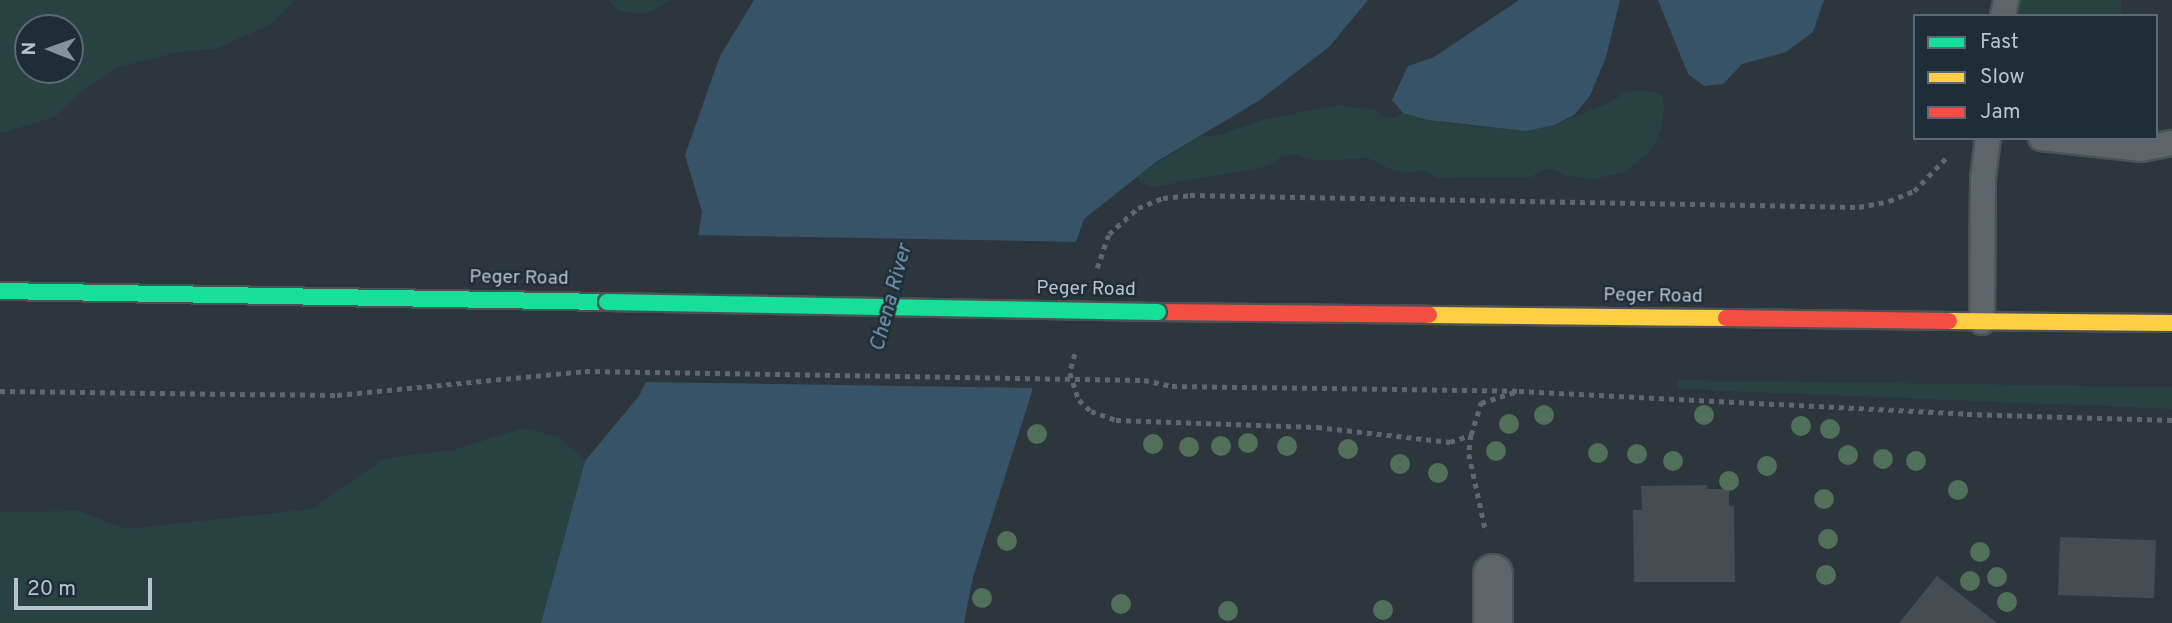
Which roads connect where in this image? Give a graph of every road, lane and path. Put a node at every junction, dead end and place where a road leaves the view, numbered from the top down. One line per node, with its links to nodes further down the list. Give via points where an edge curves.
1 (1988, 140): 5 (lane, via 1983,178)
2 (2059, 140): 3 (lane, via 2141,149)
3 (2172, 143)
4 (0, 291): 5 (main road, Peger Road, bridge)
5 (1982, 322): 6 (main road, Peger Road)
6 (2172, 323)
7 (0, 391): 8 (path, bridge, via 337,395 585,372 1144,380 1172,386 1576,394)
8 (2172, 420)
9 (1471, 435): 10 (path, via 1469,454)
10 (1493, 574): 11 (street)
11 (1493, 623)

